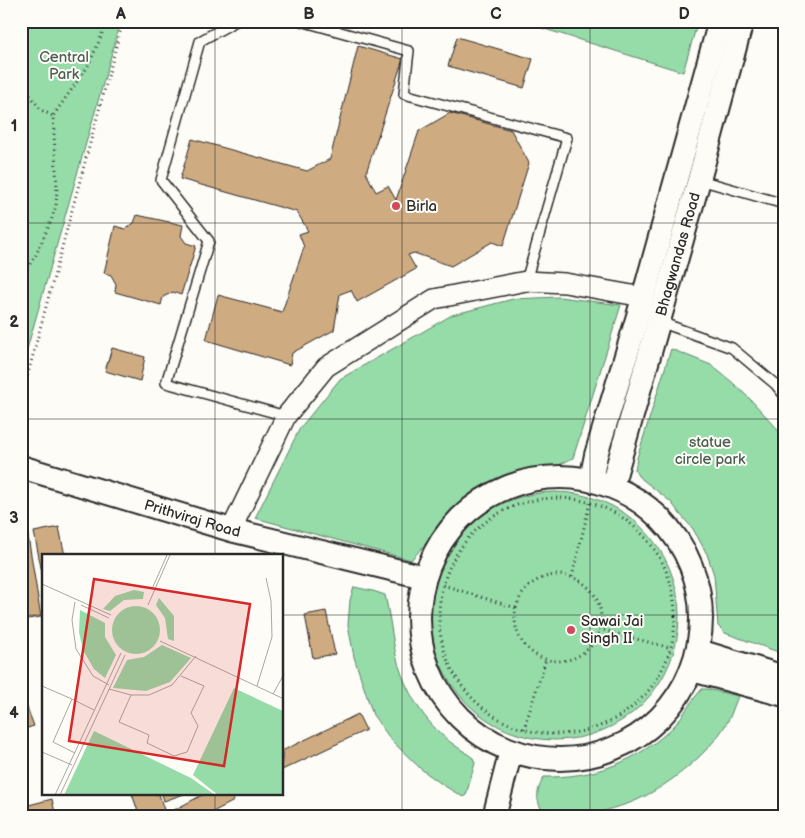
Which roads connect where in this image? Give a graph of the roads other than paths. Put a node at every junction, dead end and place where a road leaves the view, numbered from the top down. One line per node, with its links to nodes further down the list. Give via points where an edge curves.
1 (236, 21): 10 (lane, via 200,41 161,180 208,242 166,383)
2 (301, 21): 7 (lane, via 409,51 404,94 567,138)
3 (720, 21): 8 (street, Bhagwandas Road)
4 (742, 21): 5 (street, Bhagwandas Road)
5 (699, 180): 6 (lane); 8 (street, Bhagwandas Road)
6 (784, 204)
7 (526, 281): 8 (street, via 564,283); 10 (street, via 434,299 326,367)
8 (647, 314): 9 (lane, via 732,348); 12 (street, Bhagwandas Road, via 596,456)
9 (784, 395)
10 (286, 416): 13 (street)
11 (21, 466): 13 (street, Prithviraj Road)
12 (601, 483): 14 (street, via 567,477 544,478 521,482 478,503 460,518 433,556); 15 (street, via 638,499 679,540 692,566 700,594 702,623)
13 (231, 530): 14 (street, Prithviraj Road)
14 (433, 581): 18 (street, via 418,607 419,638 430,674 440,694 459,718 483,737)
15 (696, 661): 16 (street); 17 (street); 18 (street, via 679,696 660,719 620,746 583,758 554,760)
16 (784, 677)
17 (784, 695)
18 (518, 754): 19 (street); 20 (street)
19 (494, 817)
20 (509, 817)

